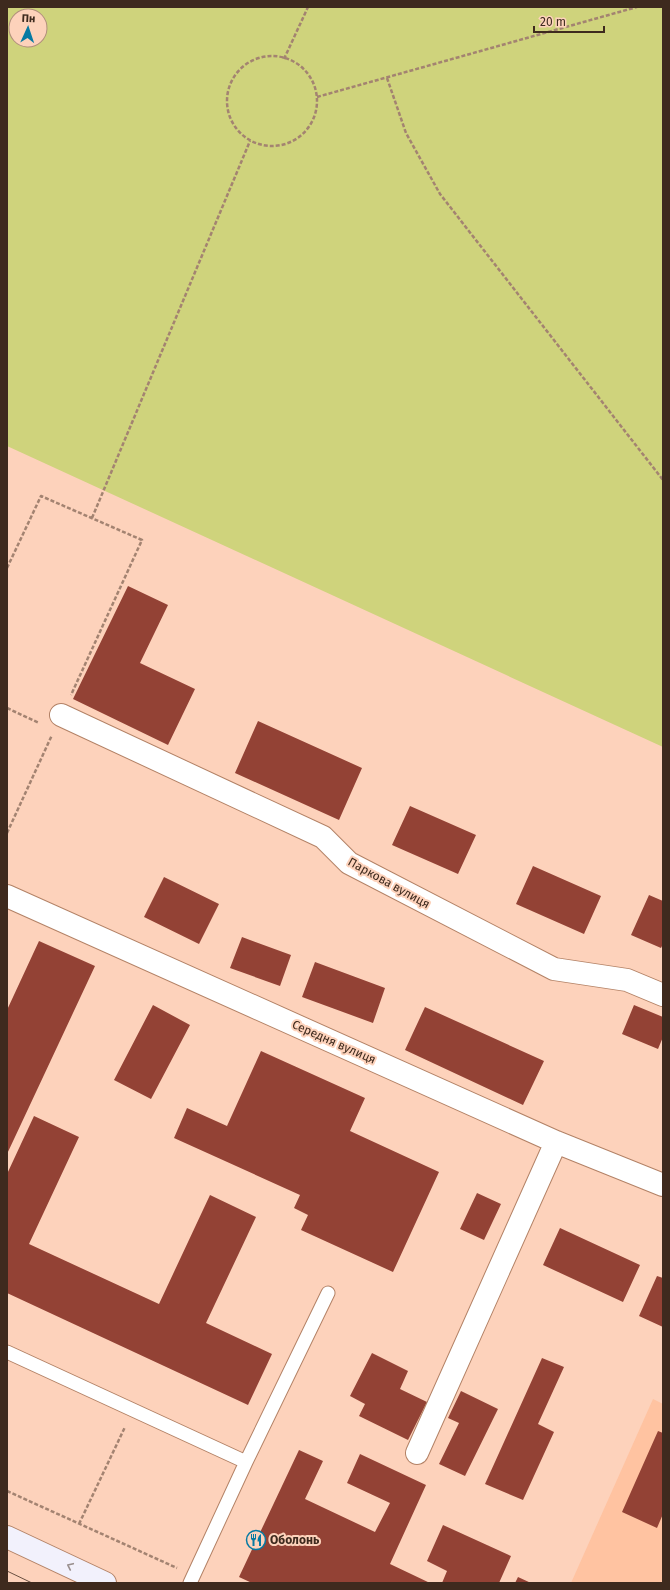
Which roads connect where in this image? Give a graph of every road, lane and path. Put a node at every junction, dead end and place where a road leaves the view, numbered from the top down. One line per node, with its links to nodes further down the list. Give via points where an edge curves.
1 (308, 7): 3 (path)
2 (637, 7): 4 (path)
3 (284, 59): 5 (path, via 294,61 306,71 312,80); 6 (path, via 272,56 254,60 237,72 229,88 227,106 232,121)
4 (386, 78): 5 (path); 7 (path, via 406,133 440,194)
5 (317, 97): 6 (path, via 315,117 305,132 290,143 265,146)
6 (250, 141): 8 (path)
7 (663, 480)
8 (92, 518): 9 (path, via 41,496); 11 (path, via 142,540)
9 (7, 568)
10 (7, 708): 11 (path)
11 (58, 723): 12 (path); 14 (street, Паркова вулиця, via 323,837 348,863 554,969 627,980)
12 (7, 833)
13 (7, 896): 15 (street, Середня вулиця)
14 (663, 995)
15 (556, 1142): 16 (street, Середня вулиця); 20 (street)
16 (663, 1185)
17 (328, 1293): 21 (lane)
18 (7, 1352): 19 (lane)
19 (132, 1410): 21 (lane); 23 (path)
20 (417, 1453)
21 (246, 1462): 25 (lane)
22 (7, 1491): 23 (path)
23 (79, 1524): 25 (path)
24 (7, 1537): 26 (main road, one-way to 24)
25 (192, 1579)
26 (105, 1583)

